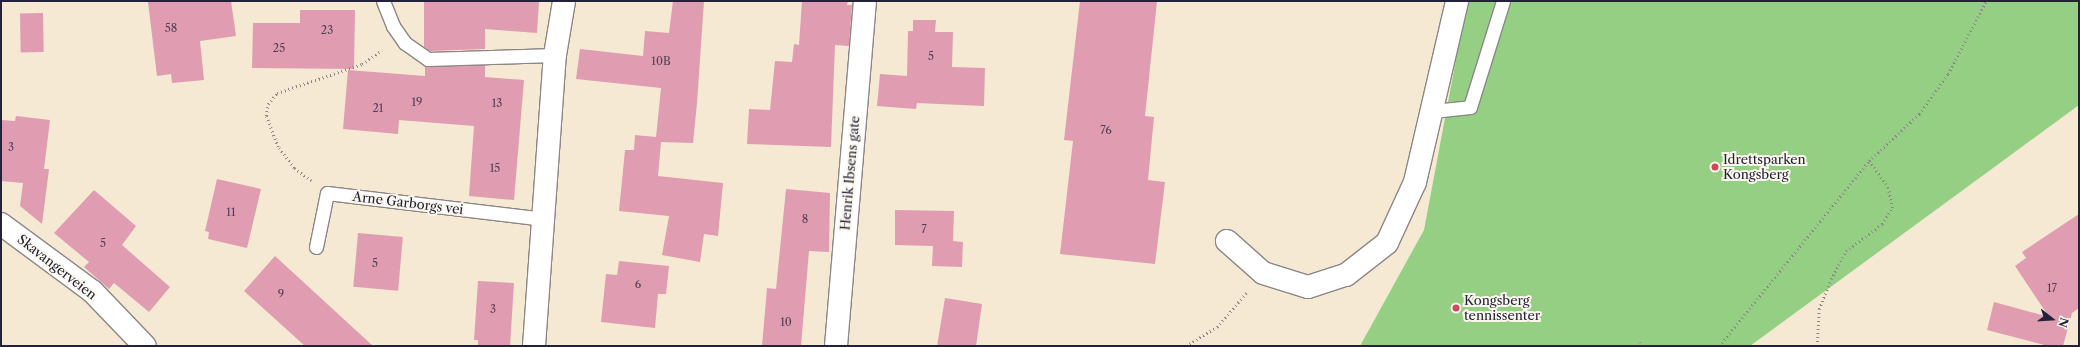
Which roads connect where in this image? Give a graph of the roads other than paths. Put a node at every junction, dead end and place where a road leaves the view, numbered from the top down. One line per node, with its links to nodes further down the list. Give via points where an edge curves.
1 (384, 1): 6 (lane, via 393,26 406,43 428,59)
2 (564, 1): 6 (street)
3 (865, 1): 14 (street, Henrik Ibsens gate)
4 (1457, 1): 7 (street)
5 (1503, 1): 7 (lane, via 1470,107)
6 (555, 55): 8 (street)
7 (1433, 111): 10 (street, via 1415,182 1387,243 1346,275 1308,287 1263,274)
8 (544, 219): 11 (lane, Arne Garborgs vei, via 327,193); 13 (street)
9 (1, 224): 12 (street, Skavangerveien, via 92,291)
10 (1226, 241)
11 (316, 247)
12 (145, 346)
13 (534, 346)
14 (836, 346)

